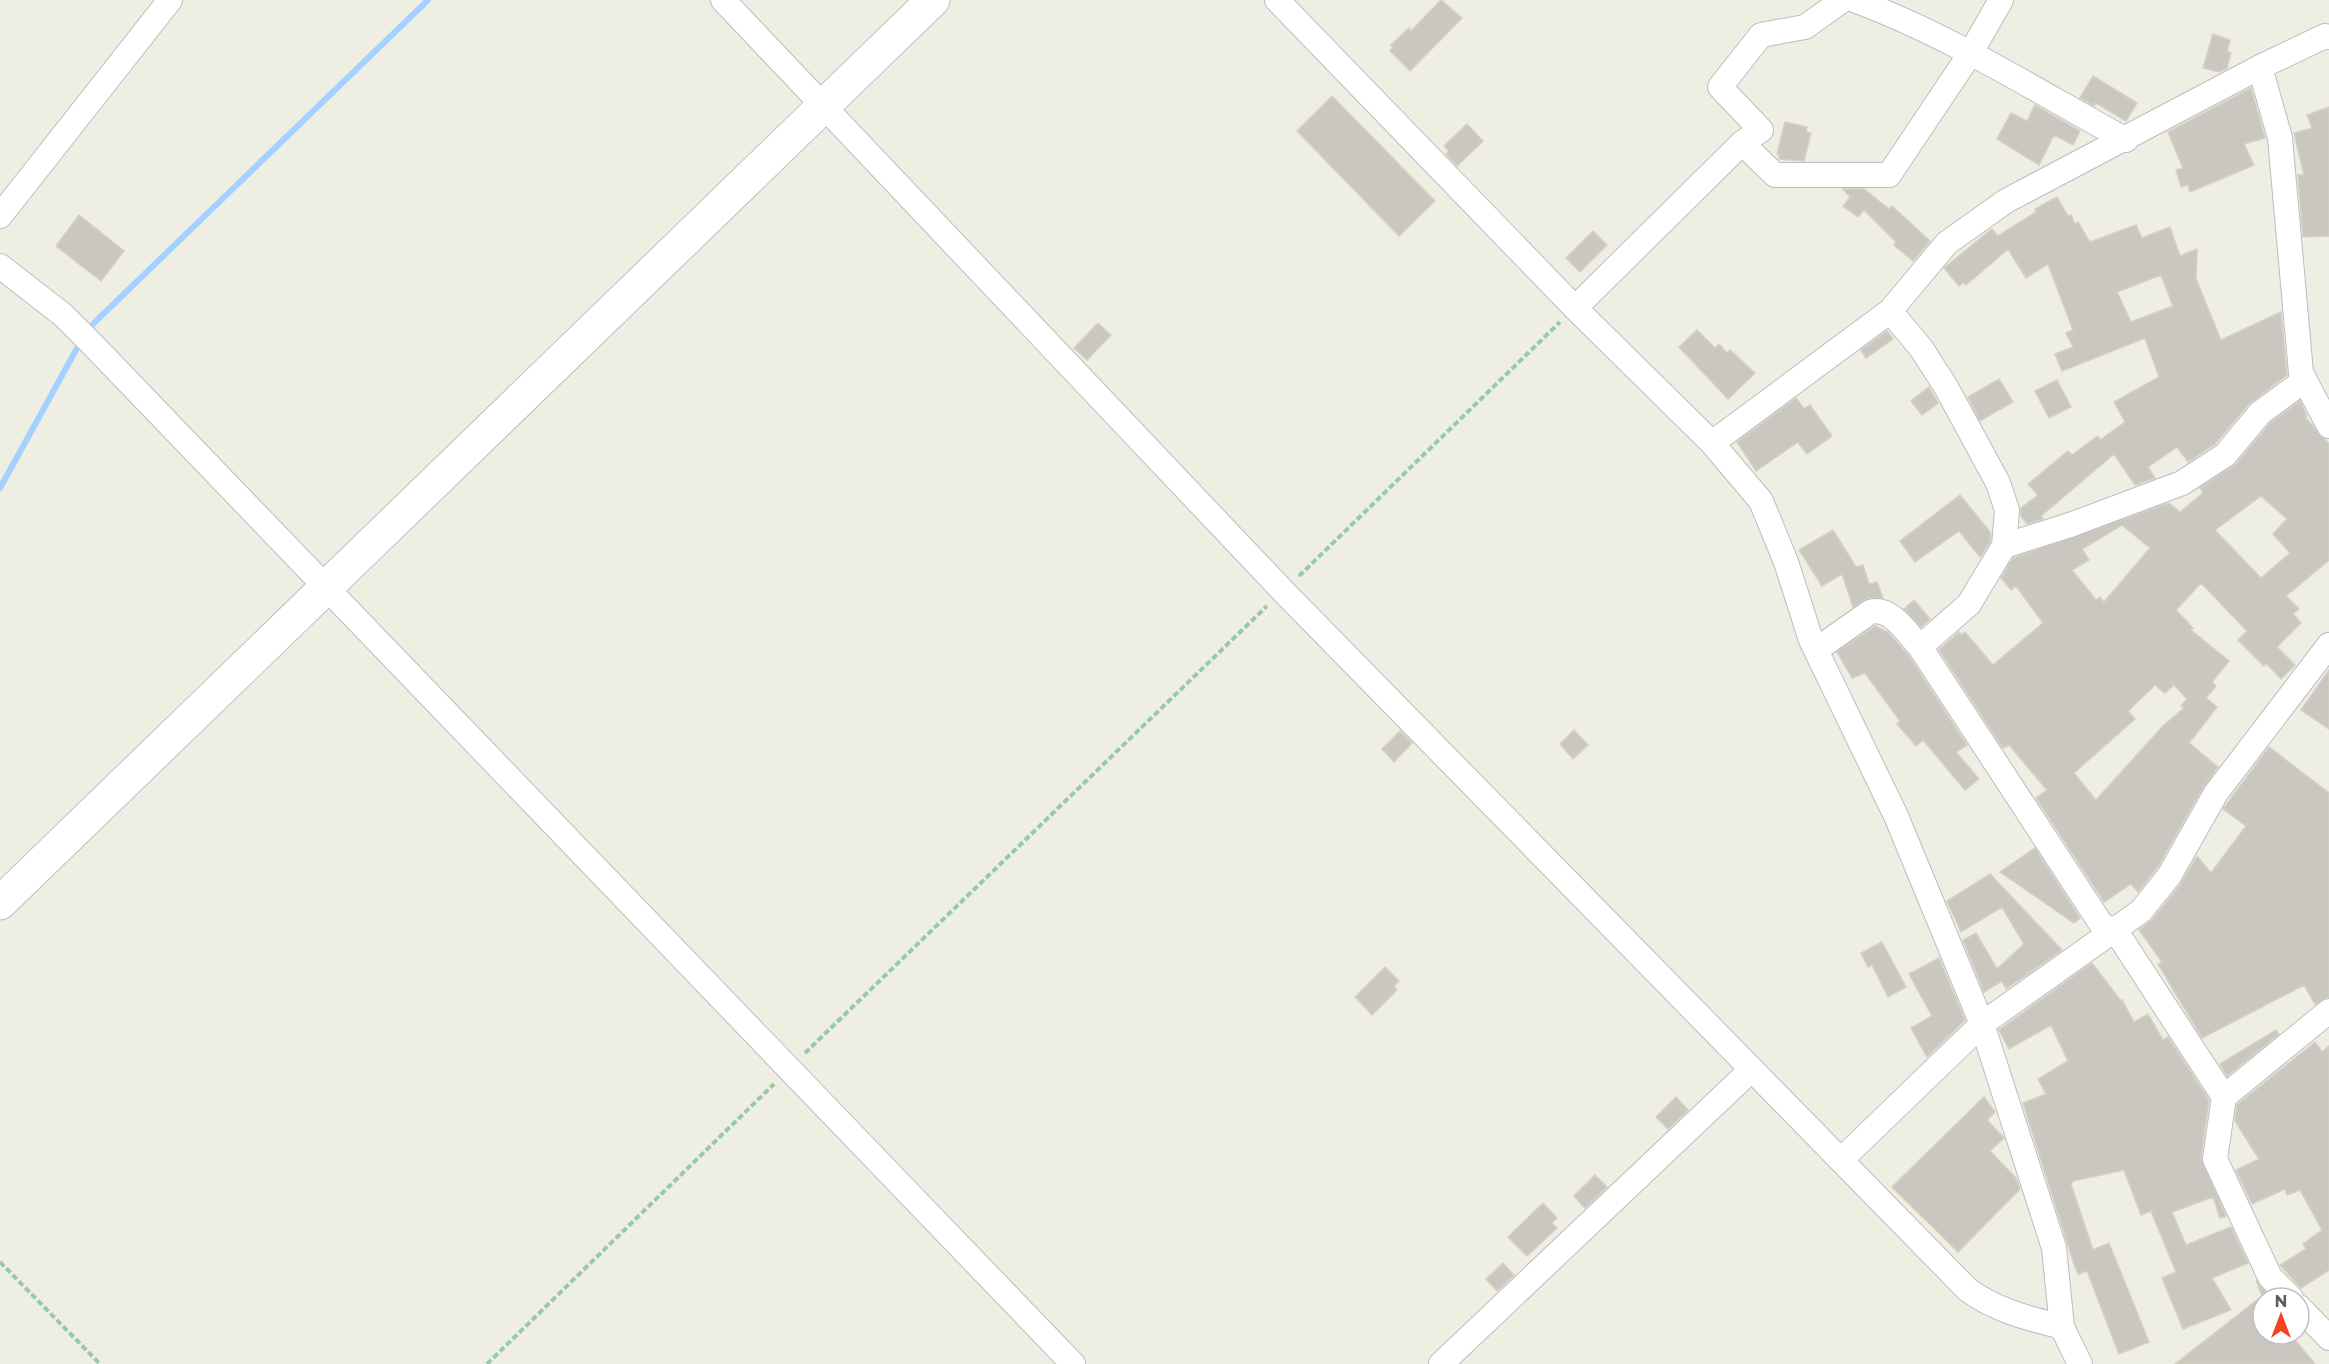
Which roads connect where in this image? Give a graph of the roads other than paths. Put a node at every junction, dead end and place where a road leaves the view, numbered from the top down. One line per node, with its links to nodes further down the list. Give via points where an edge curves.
1 (171, 0): 14 (street)
2 (723, 0): 11 (street)
3 (933, 0): 11 (street)
4 (1277, 0): 16 (street)
5 (1844, 0): 13 (street, via 1805,27 1761,35 1720,87 1761,130)
6 (1854, 0): 9 (street, via 1892,14)
7 (2001, 0): 9 (street)
8 (2328, 33): 10 (street)
9 (1970, 54): 12 (street); 13 (street, via 1889,175 1775,176)
10 (2260, 67): 12 (street); 18 (street, via 2280,138 2301,373)
11 (824, 105): 22 (street); 30 (street, via 1283,591)
12 (2126, 140): 17 (street, via 2006,201 1947,243)
13 (1742, 143): 16 (street)
14 (0, 216)
15 (0, 266): 22 (street, via 72,324)
16 (1575, 308): 20 (street)
17 (1890, 311): 20 (street); 21 (street, via 1921,348 1946,387 1998,483 2007,510)
18 (2306, 380): 19 (street); 21 (street, via 2260,413 2225,455 2182,483)
19 (2329, 426)
20 (1712, 443): 25 (street, via 1761,501)
21 (2004, 546): 24 (street, via 1969,604)
22 (327, 585): 26 (street); 37 (street)
23 (2329, 645): 27 (street, via 2216,793 2169,876 2141,911)
24 (1920, 646): 25 (street, via 1888,613 1878,609); 27 (street)
25 (1816, 650): 29 (street, via 1896,816)
26 (0, 903)
27 (2110, 931): 29 (street); 31 (street)
28 (2329, 1011): 31 (street)
29 (1982, 1024): 32 (street); 35 (street, via 2054,1248)
30 (1751, 1070): 32 (street); 38 (street)
31 (2224, 1097): 33 (street, via 2215,1159 2270,1276)
32 (1842, 1159): 35 (street, via 1986,1304)
33 (2280, 1286)
34 (2311, 1319): 36 (street)
35 (2062, 1327): 39 (street)
36 (2329, 1338)
37 (1073, 1364)
38 (1441, 1364)
39 (2080, 1364)

